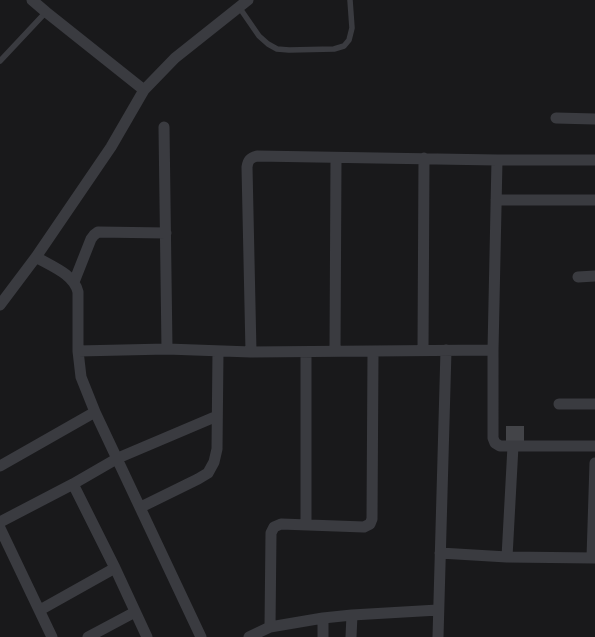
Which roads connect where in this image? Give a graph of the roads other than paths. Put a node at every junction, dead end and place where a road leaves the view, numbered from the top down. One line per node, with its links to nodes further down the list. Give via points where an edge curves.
1 (32, 0): 5 (street)
2 (248, 0): 4 (street)
3 (350, 0): 4 (lane, via 352,28 349,40 344,46 334,49 277,49 259,36)
4 (239, 8): 7 (street, via 175,58)
5 (46, 12): 6 (lane); 7 (street)
6 (0, 61)
7 (144, 90): 18 (street, via 111,147)
8 (556, 118): 9 (street)
9 (595, 119)
10 (164, 127): 17 (street)
11 (336, 158): 12 (street); 29 (street); 30 (street, via 257,156 248,161)
12 (424, 158): 13 (street); 24 (street)
13 (497, 160): 14 (street); 15 (street)
14 (595, 160)
15 (496, 200): 16 (street); 26 (street)
16 (595, 200)
17 (166, 233): 21 (street, via 98,232 91,239); 23 (street)
18 (36, 257): 21 (street); 22 (street)
19 (578, 276): 20 (street)
20 (595, 276)
21 (74, 282): 27 (street, via 78,292)
22 (0, 305)
23 (167, 349): 27 (street); 28 (street)
24 (423, 350): 25 (street); 32 (street)
25 (446, 350): 26 (street); 47 (street)
26 (494, 350): 37 (street, via 494,438 500,446)
27 (78, 351): 35 (street, via 81,377)
28 (218, 351): 30 (street); 36 (street)
29 (335, 351): 31 (street); 32 (street)
30 (251, 352): 31 (street)
31 (306, 352): 45 (street)
32 (373, 352): 45 (street, via 372,519 370,524 364,527)
33 (559, 404): 34 (street)
34 (595, 404)
35 (95, 412): 39 (street); 41 (street)
36 (217, 416): 39 (street); 43 (street, via 217,449 208,473)
37 (513, 446): 38 (street); 48 (street)
38 (595, 446)
39 (118, 458): 42 (street); 43 (street)
40 (595, 463): 49 (street)
41 (0, 466)
42 (73, 484): 44 (street); 50 (street)
43 (140, 507): 60 (street)
44 (0, 522)
45 (306, 525): 56 (street, via 281,524 274,527)
46 (0, 528): 51 (street)
47 (440, 553): 48 (street); 52 (street)
48 (507, 557): 49 (street)
49 (593, 558)
50 (115, 568): 51 (street); 53 (street)
51 (40, 610): 57 (street)
52 (438, 610): 54 (street); 64 (street)
53 (135, 612): 58 (street); 59 (street)
54 (352, 615): 55 (street); 63 (street)
55 (323, 618): 56 (street); 62 (street)
56 (270, 626): 61 (street)
57 (52, 637)
58 (88, 637)
59 (147, 637)
60 (201, 637)
61 (249, 637)
62 (323, 637)
63 (352, 637)
64 (438, 637)

